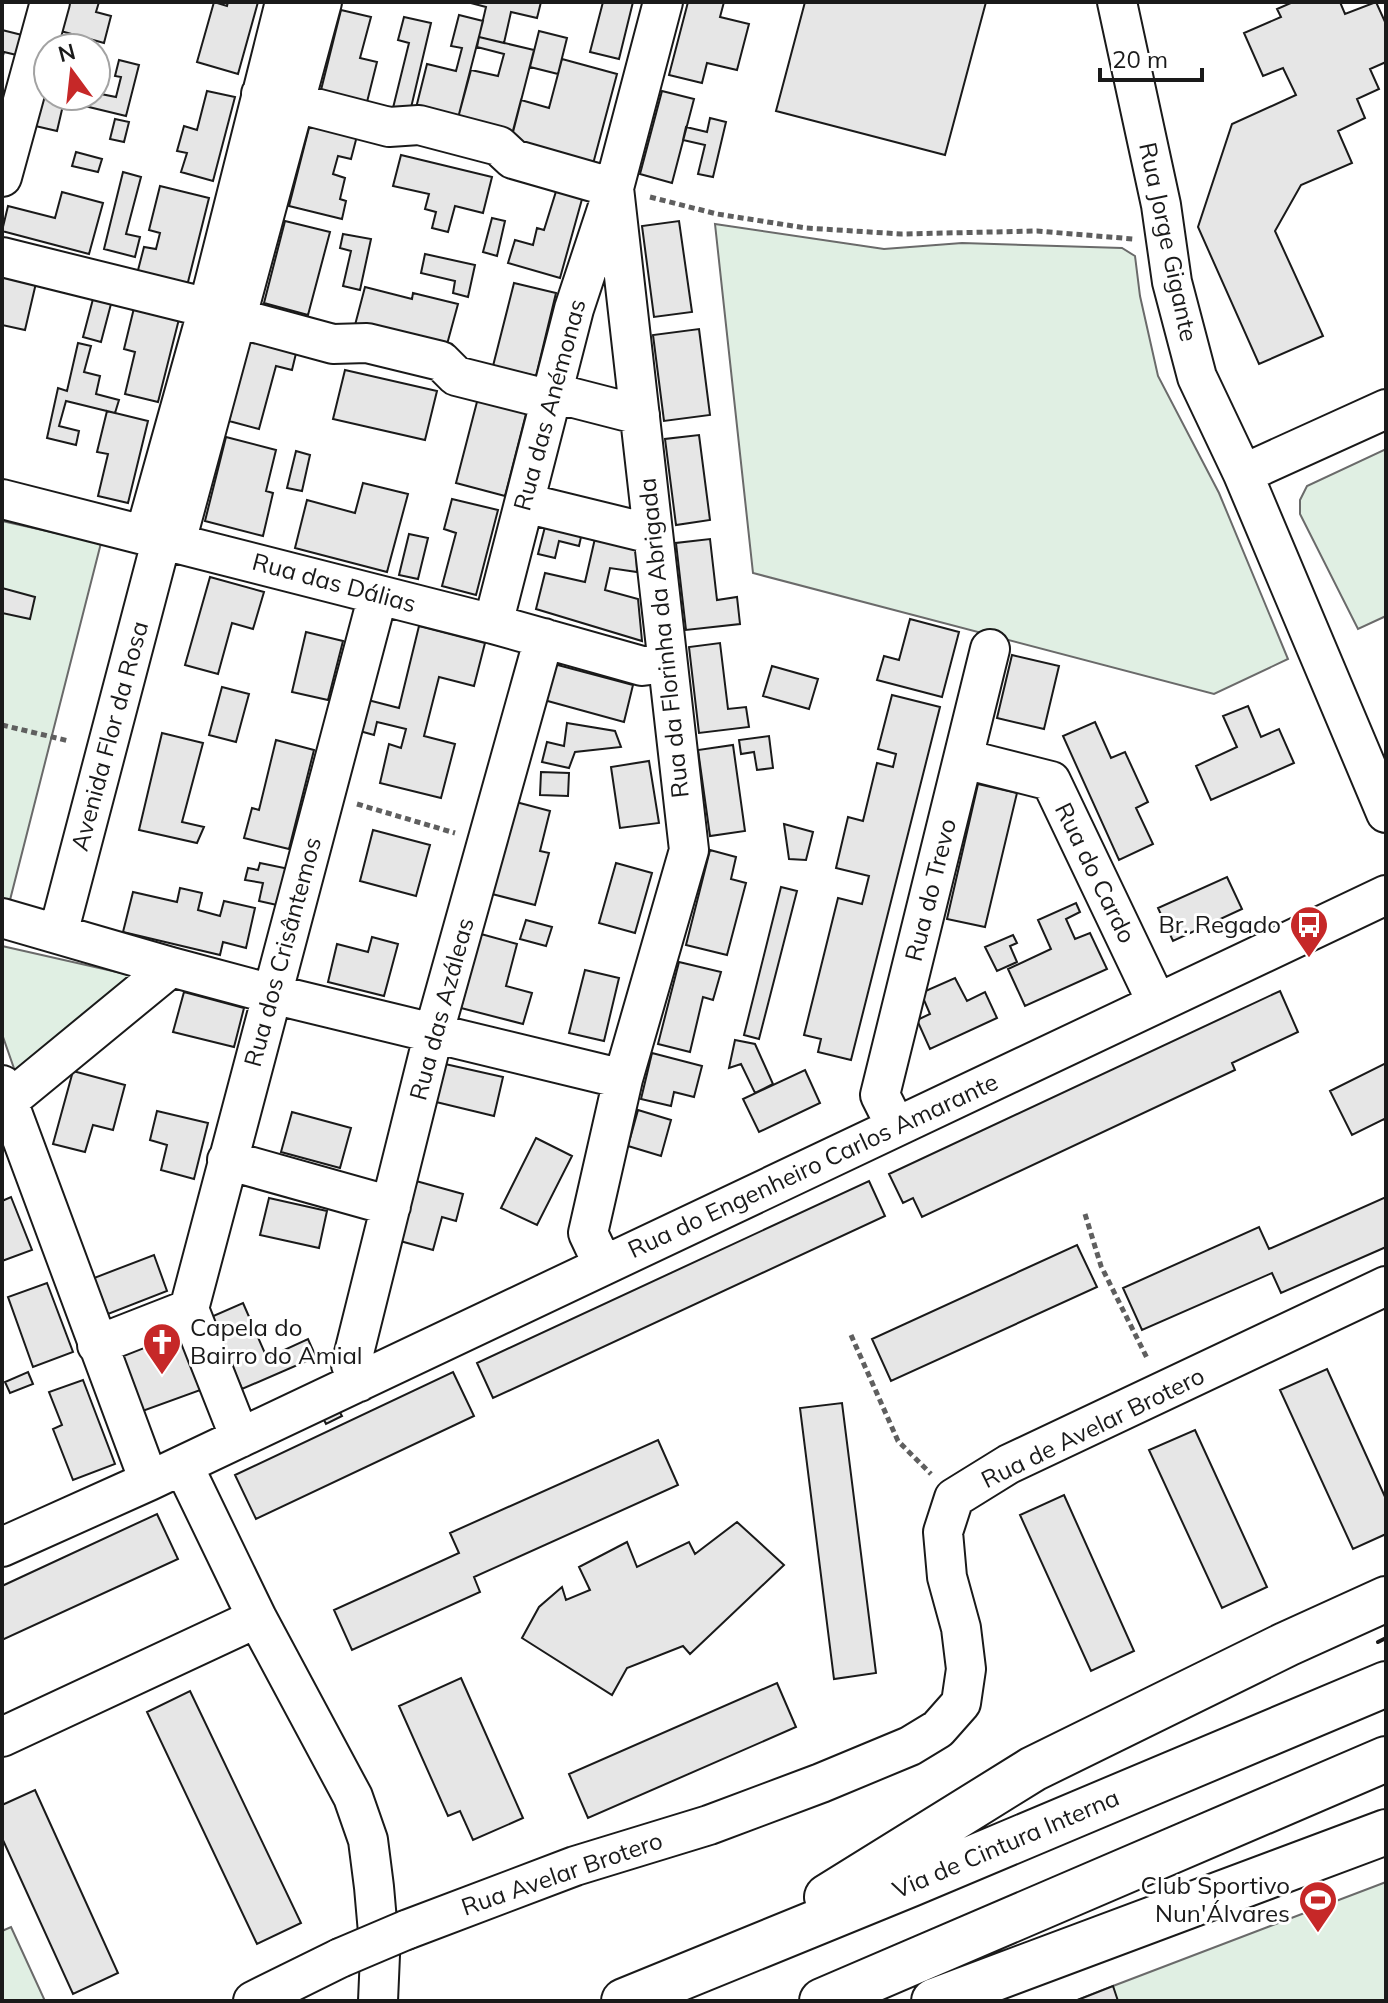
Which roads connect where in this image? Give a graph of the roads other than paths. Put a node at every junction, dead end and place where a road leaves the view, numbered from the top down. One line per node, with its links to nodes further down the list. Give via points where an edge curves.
1 (50, 2): 7 (street)
2 (285, 2): 6 (street, Avenida Flor da Rosa)
3 (322, 2): 6 (street, Avenida Flor da Rosa)
4 (663, 2): 8 (street, Rua da Florinha da Abrigada)
5 (1117, 2): 14 (street, Rua Jorge Gigante, via 1172,282 1197,377)
6 (278, 99): 8 (street, via 389,127 419,125 499,146 513,159); 10 (street, Avenida Flor da Rosa)
7 (2, 177)
8 (614, 188): 11 (street, Rua das Anémonas); 13 (street, Rua da Florinha da Abrigada)
9 (2, 257): 10 (street)
10 (222, 313): 11 (street, via 333,344 367,343 441,361 456,376); 18 (street, Avenida Flor da Rosa)
11 (551, 400): 13 (street, via 570,397); 16 (street, Rua das Anémonas)
12 (1386, 409): 14 (street)
13 (641, 425): 17 (street, Rua da Florinha da Abrigada)
14 (1243, 474): 25 (street)
15 (2, 499): 18 (street, Rua das Dálias)
16 (525, 503): 17 (street); 20 (street, Rua das Anémonas)
17 (652, 534): 23 (street, Rua da Florinha da Abrigada)
18 (170, 540): 19 (street, Rua das Dálias); 28 (street, Avenida Flor da Rosa)
19 (378, 595): 20 (street, Rua das Dálias); 30 (street, Rua dos Crisântemos)
20 (493, 624): 21 (street, Rua das Dálias)
21 (544, 638): 23 (street, Rua das Dálias, via 642,666); 32 (street, Rua das Azáleas)
22 (990, 649): 24 (street, Rua do Trevo)
23 (666, 663): 33 (street, Rua da Florinha da Abrigada, via 689,850)
24 (964, 759): 31 (street, Rua do Cardo, via 1051,781); 35 (street, Rua do Trevo, via 880,1095)
25 (1386, 813)
26 (1386, 895): 31 (street, Rua do Engenheiro Carlos Amarante)
27 (2, 918): 28 (street)
28 (74, 939): 29 (street)
29 (171, 967): 30 (street); 34 (street)
30 (272, 994): 32 (street); 36 (street, Rua dos Crisântemos)
31 (1157, 1003): 35 (street, Rua do Engenheiro Carlos Amarante)
32 (434, 1032): 33 (street); 37 (street, Rua das Azáleas)
33 (623, 1079): 38 (street, Rua da Florinha da Abrigada, via 588,1233)
34 (5, 1093): 41 (street)
35 (896, 1127): 38 (street, Rua do Engenheiro Carlos Amarante)
36 (227, 1160): 37 (street); 40 (street, Rua dos Crisântemos)
37 (391, 1206): 42 (street, Rua das Azáleas, via 351,1365)
38 (603, 1265): 42 (street, Rua do Engenheiro Carlos Amarante)
39 (1386, 1286): 52 (street, Rua de Avelar Brotero, via 1009,1464 954,1498 943,1532 966,1669 961,1703 938,1729)
40 (189, 1309): 41 (street); 43 (street)
41 (97, 1345): 45 (street)
42 (359, 1382): 43 (street, Rua do Engenheiro Carlos Amarante)
43 (240, 1438): 44 (street, Rua do Engenheiro Carlos Amarante)
44 (183, 1465): 45 (street, Rua do Engenheiro Carlos Amarante); 48 (street)
45 (149, 1481): 46 (street, Rua do Engenheiro Carlos Amarante)
46 (2, 1547)
47 (1386, 1599): 54 (highway, via 1033,1769)
48 (257, 1618): 50 (street); 56 (street, via 353,1797 368,1840 380,1955)
49 (1386, 1684): 54 (highway, Via de Cintura Interna)
50 (2, 1737)
51 (1386, 1759): 58 (highway)
52 (876, 1761): 55 (street, Rua Avelar Brotero, bridge, via 406,1930)
53 (1386, 1832): 59 (highway)
54 (737, 1955): 57 (highway, Via de Cintura Interna)
55 (253, 2001)
56 (378, 2001)
57 (624, 2001)
58 (822, 2001)
59 (934, 2001)

